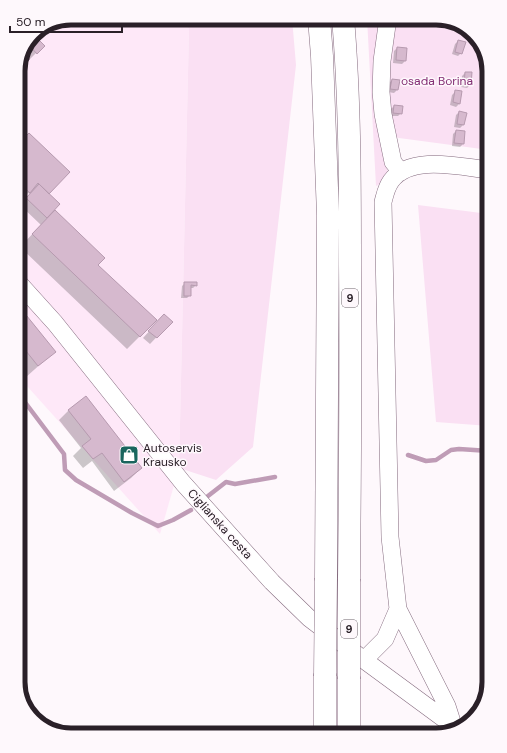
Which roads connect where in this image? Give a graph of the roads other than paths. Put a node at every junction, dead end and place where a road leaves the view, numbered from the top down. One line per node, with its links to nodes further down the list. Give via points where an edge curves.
1 (320, 25): 11 (main road, 9, bridge, via 328,215)
2 (343, 25): 12 (main road, 9, bridge, via 350,215)
3 (387, 25): 5 (street, via 382,69 382,114 393,162)
4 (482, 169): 5 (street, via 424,164)
5 (401, 172): 7 (street, via 391,181 383,202 390,537)
6 (25, 290): 8 (street, Ciglianska cesta, via 55,323 183,483 272,582 309,618)
7 (398, 609): 8 (street, via 385,639); 10 (street)
8 (364, 660): 9 (street, Ciglianska cesta)
9 (453, 725)
10 (454, 725)
11 (325, 728)
12 (349, 728)

